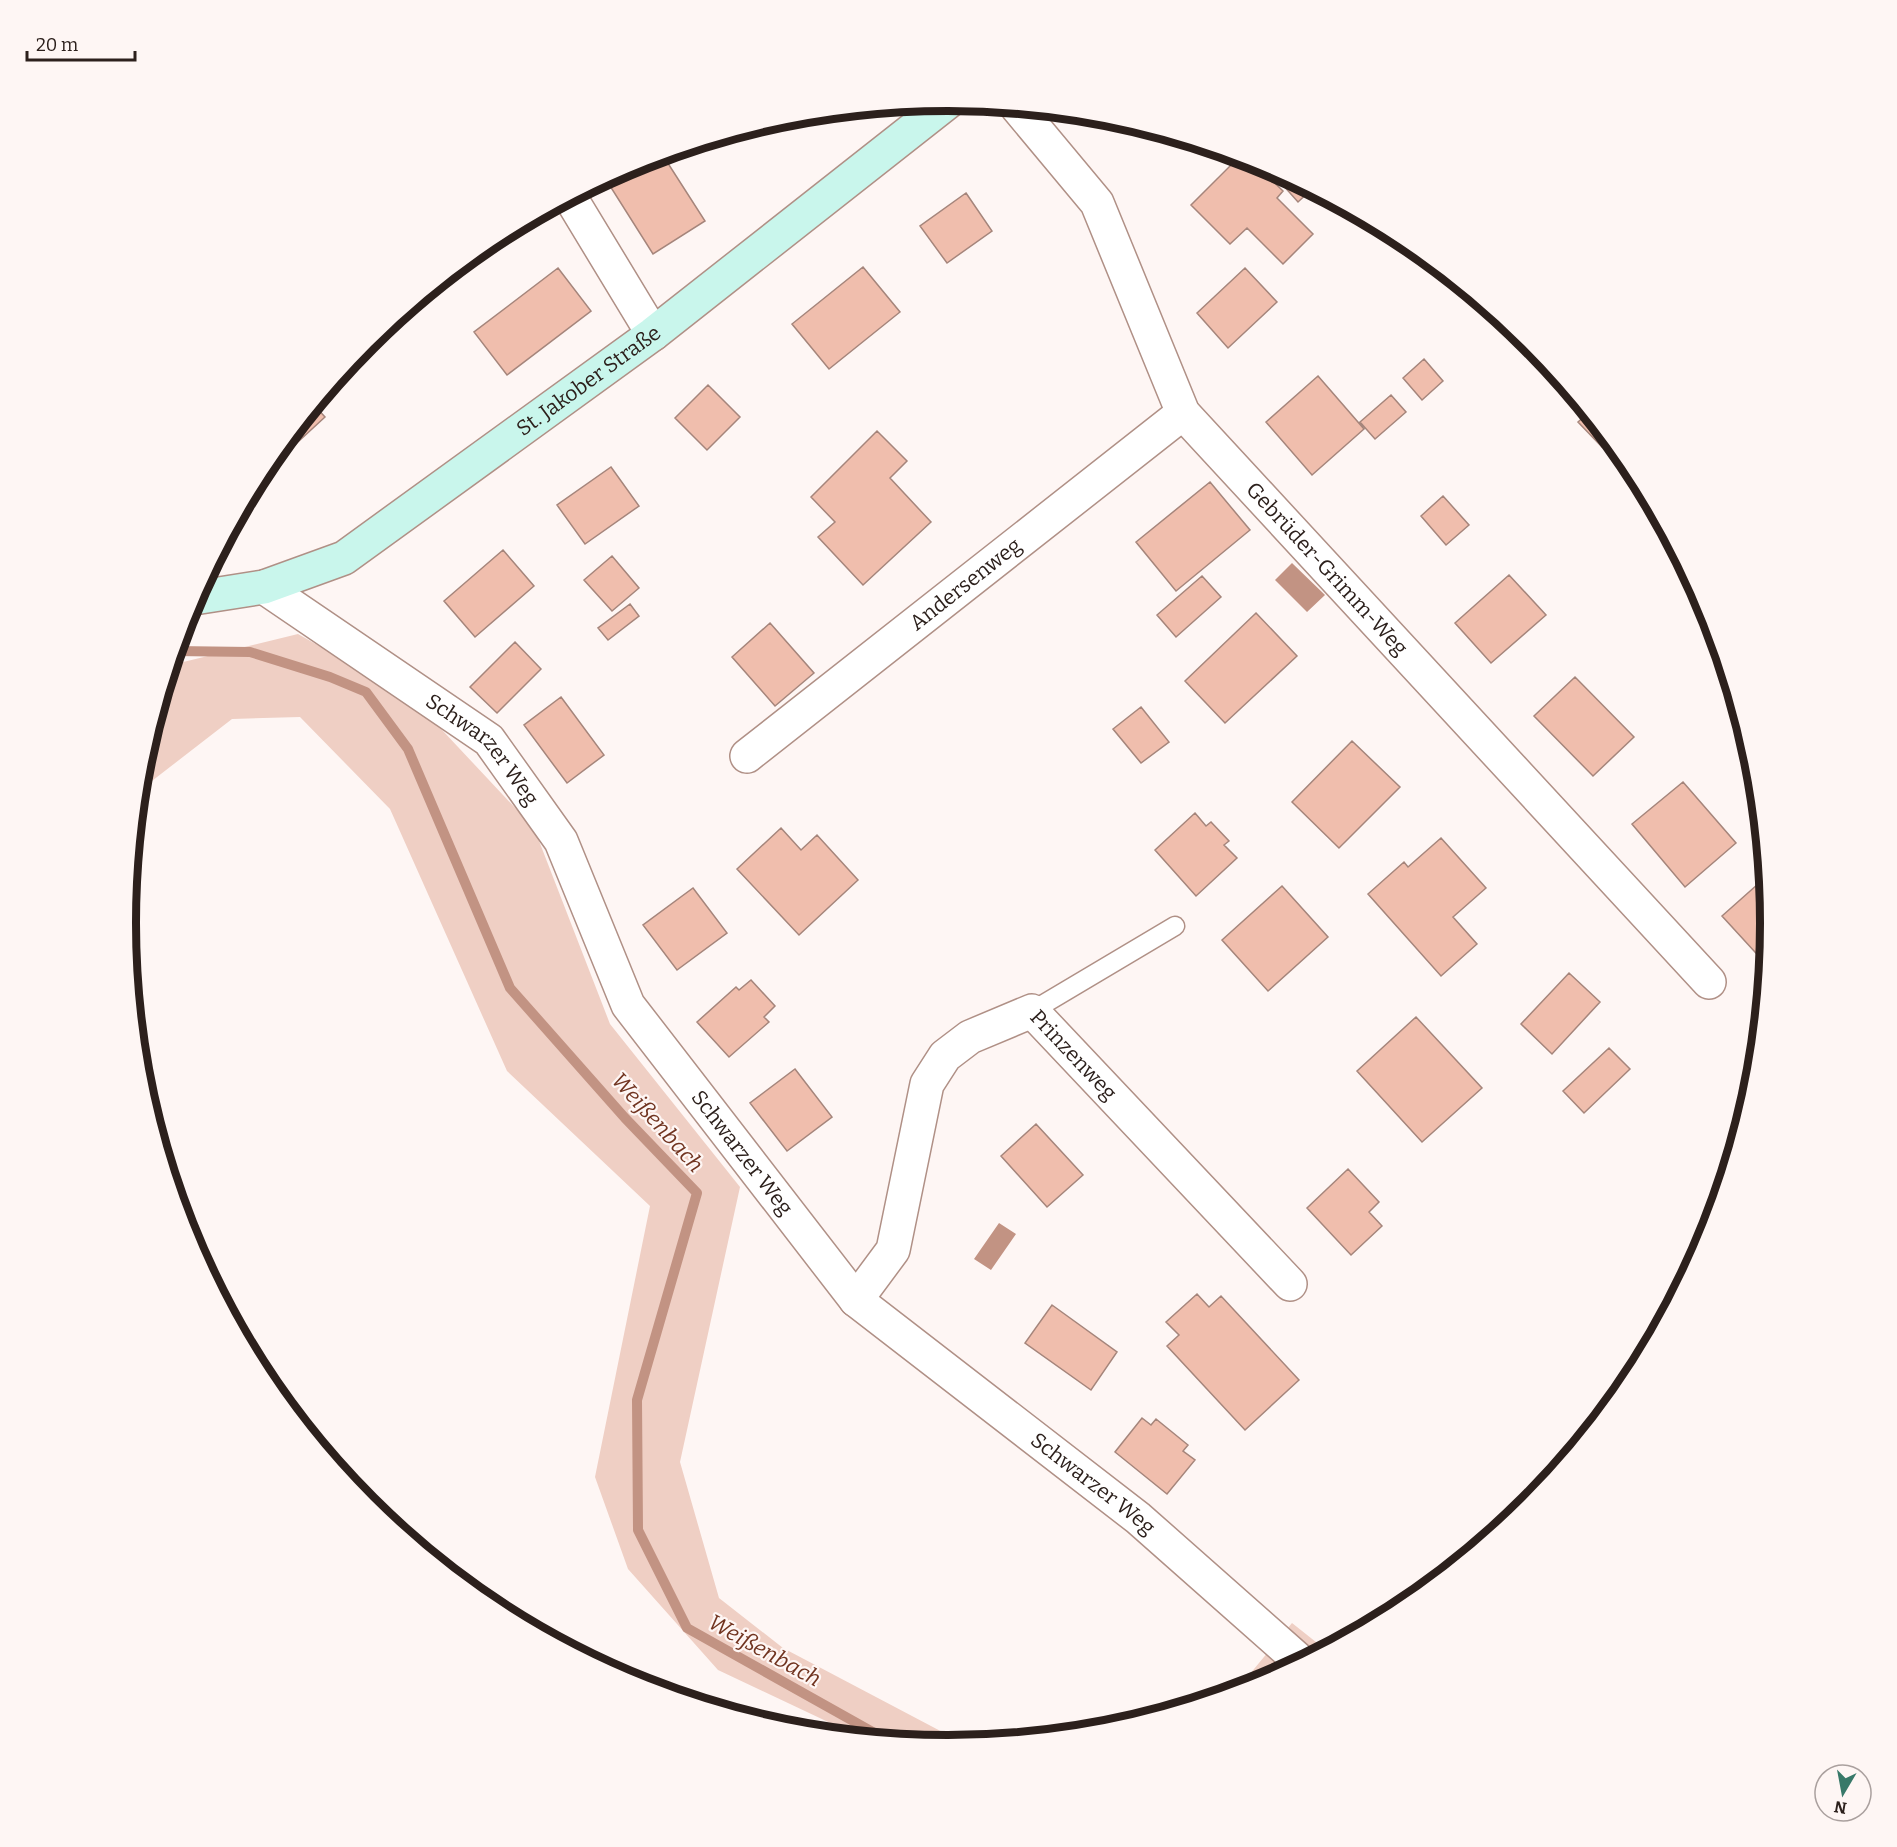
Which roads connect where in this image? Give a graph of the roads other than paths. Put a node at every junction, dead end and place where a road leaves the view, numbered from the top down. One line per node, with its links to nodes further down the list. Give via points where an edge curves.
1 (934, 112): 4 (main road, St. Jakober Straße)
2 (1024, 115): 5 (street, Gebrüder-Grimm-Weg, via 1097,203)
3 (574, 203): 4 (street)
4 (653, 334): 6 (main road, St. Jakober Straße, via 344,558)
5 (1183, 413): 8 (street, Andersenweg); 10 (street, Gebrüder-Grimm-Weg)
6 (264, 587): 7 (main road, St. Jakober Straße); 13 (street, Schwarzer Weg, via 489,740 561,841 628,1005)
7 (206, 596)
8 (747, 756)
9 (1175, 926): 11 (lane)
10 (1709, 982)
11 (1032, 1011): 12 (street, Prinzenweg); 13 (street, Prinzenweg, via 970,1037 945,1056 927,1084 893,1250)
12 (1290, 1284)
13 (856, 1300): 14 (street, Schwarzer Weg, via 1138,1518)
14 (1296, 1657)

